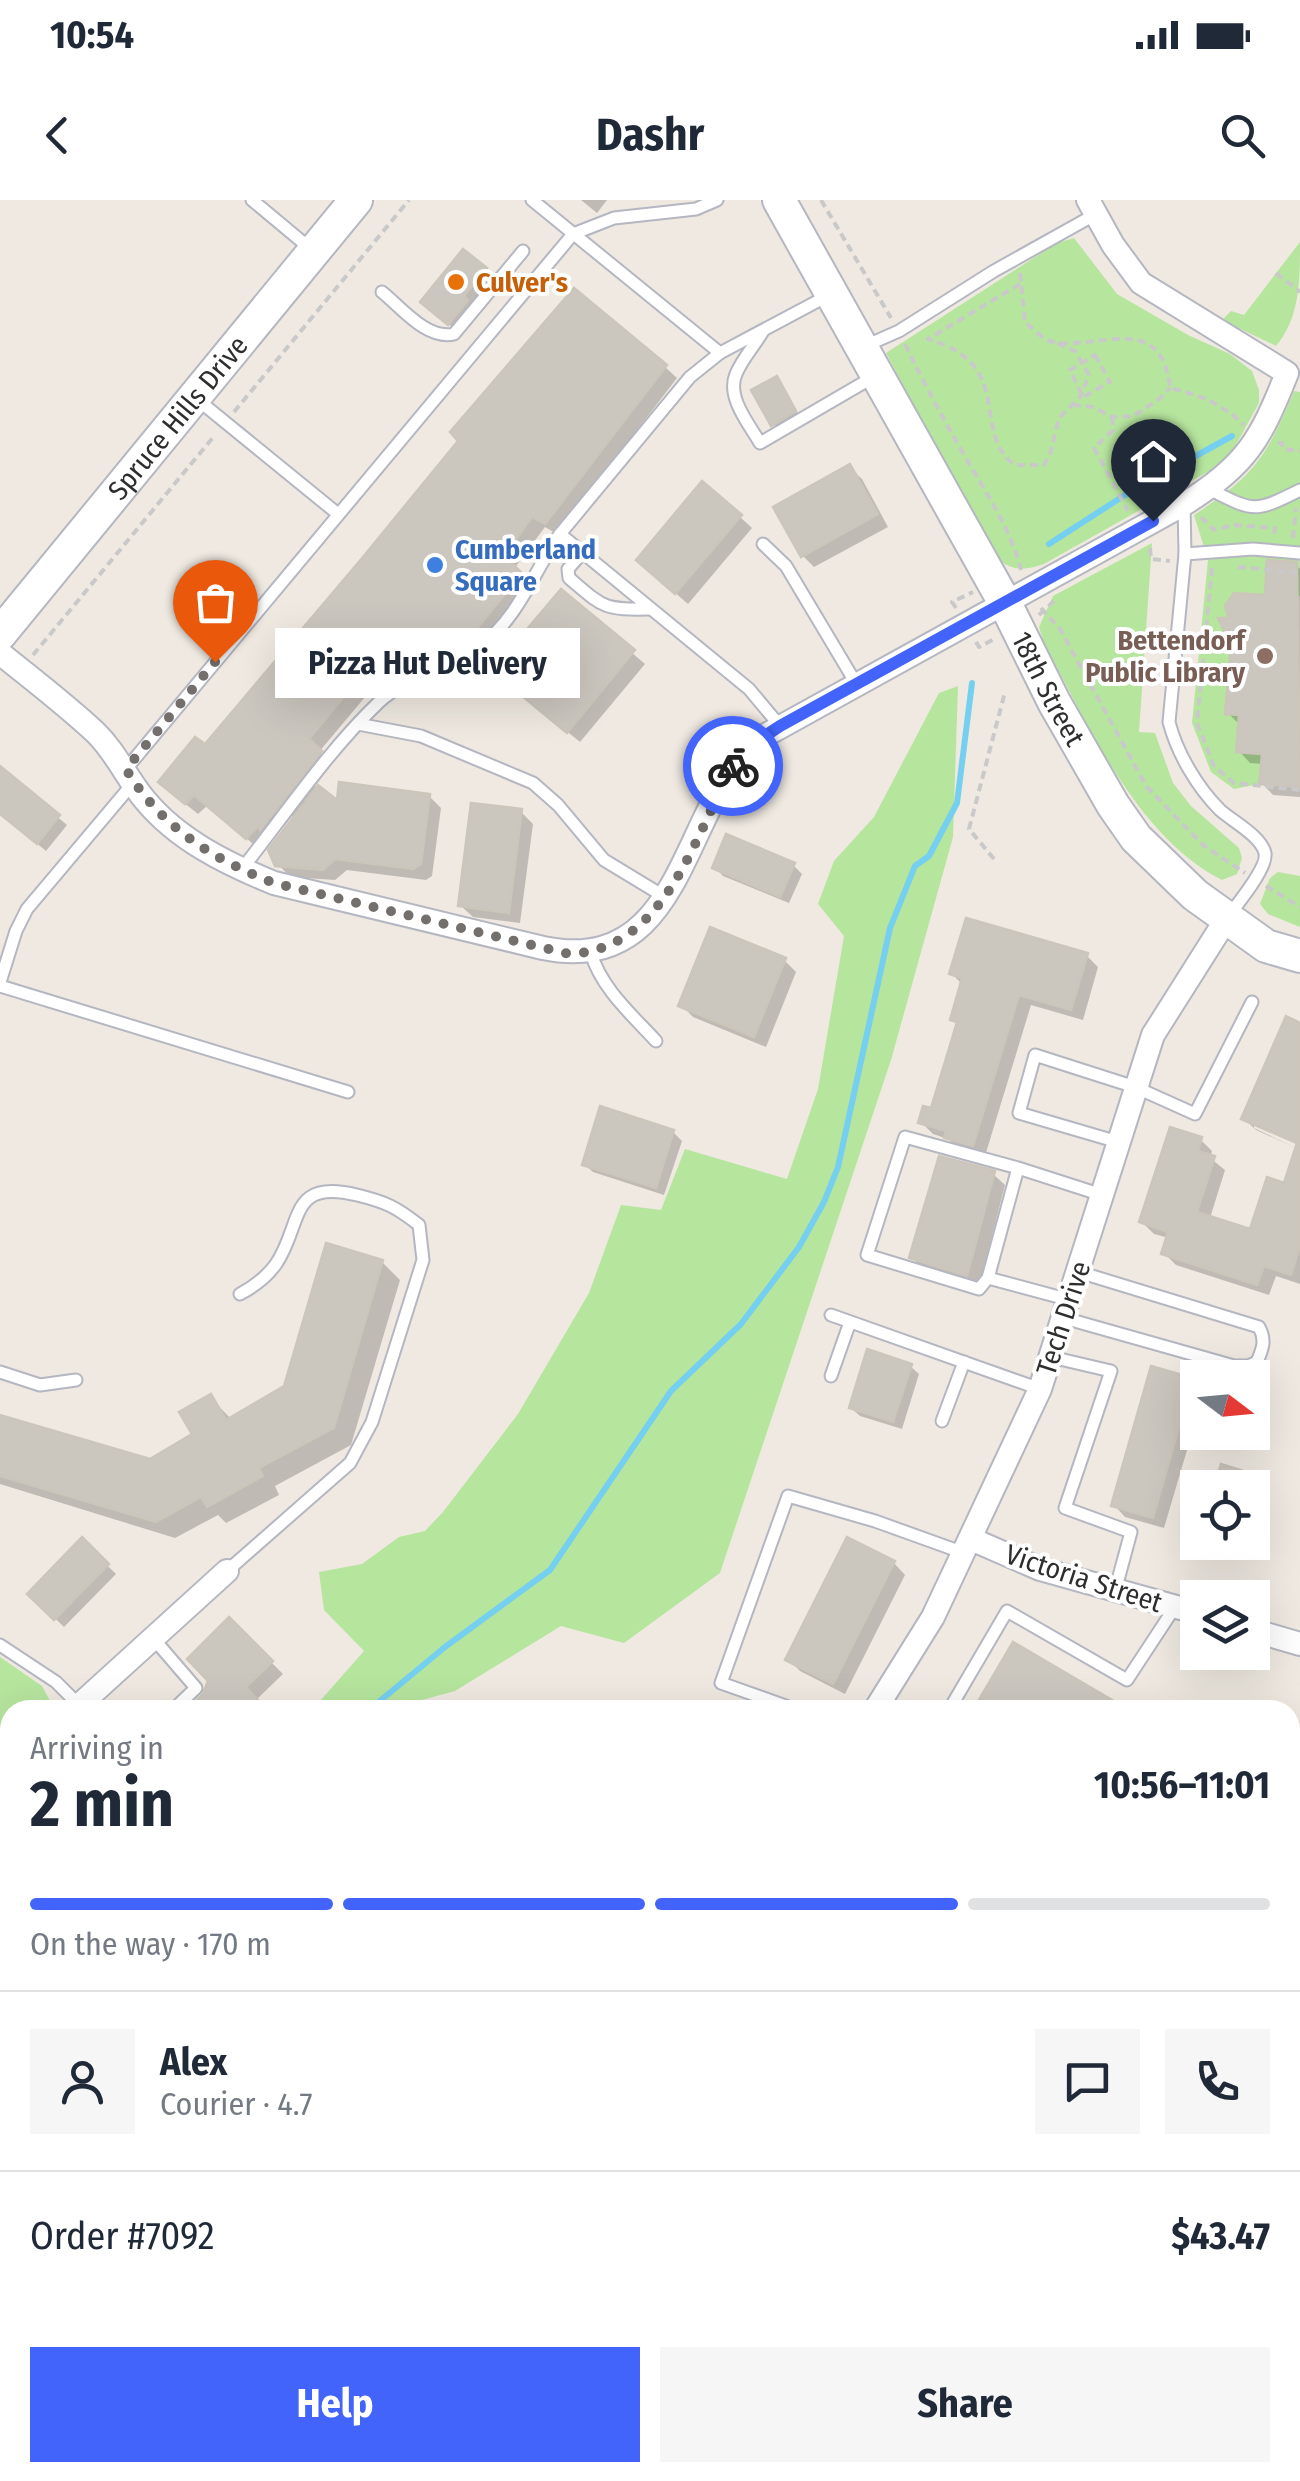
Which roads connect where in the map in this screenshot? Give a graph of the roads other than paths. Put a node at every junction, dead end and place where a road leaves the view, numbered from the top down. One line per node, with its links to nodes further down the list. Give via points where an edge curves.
1 (252, 200): 10 (lane)
2 (356, 200): 10 (street, Spruce Hills Drive)
3 (532, 200): 8 (lane)
4 (717, 200): 6 (lane)
5 (779, 200): 12 (street, 18th Street)
6 (694, 204): 8 (lane, via 614,218)
7 (1092, 207): 15 (lane, via 898,332); 17 (street, via 1140,283 1287,373 1260,436)
8 (573, 234): 14 (lane); 20 (lane)
9 (524, 251): 11 (lane, via 454,334 432,333)
10 (315, 252): 16 (street, Spruce Hills Drive)
11 (382, 292)
12 (831, 294): 13 (lane); 15 (street, 18th Street)
13 (763, 331): 14 (lane); 15 (lane, via 734,388 760,443)
14 (720, 354): 21 (lane, via 690,376)
15 (869, 362): 26 (street, 18th Street)
16 (196, 398): 20 (lane); 28 (street, Spruce Hills Drive)
17 (1208, 488): 18 (lane, via 1246,508); 19 (street)
18 (1300, 490)
19 (1184, 504): 25 (lane); 26 (street)
20 (338, 514): 33 (lane)
21 (560, 534): 23 (lane); 31 (lane, via 494,636 383,698)
22 (763, 544): 30 (lane, via 786,566)
23 (582, 552): 27 (lane); 27 (lane, via 568,578 602,606)
24 (1300, 553): 25 (lane)
25 (1184, 554): 36 (lane, via 1169,722 1176,748 1217,807 1265,853)
26 (1020, 584): 30 (street); 36 (street, 18th Street, via 1054,702 1120,816 1195,895)
27 (648, 608): 32 (lane, via 749,688)
28 (0, 634)
29 (0, 654): 33 (street, via 97,734)
30 (857, 685): 32 (street)
31 (358, 724): 34 (lane); 35 (lane, via 421,736 533,782 604,860)
32 (780, 726): 35 (street, via 734,765)
33 (130, 776): 34 (street, via 145,800 189,839); 39 (lane, via 27,909)
34 (241, 870): 37 (street, via 542,948)
35 (665, 897): 37 (street, via 642,926)
36 (1228, 918): 38 (street, 18th Street, via 1266,946); 42 (street, Tech Drive, via 1153,1035)
37 (591, 953): 41 (lane, via 618,1000)
38 (1300, 956)
39 (0, 984): 43 (lane)
40 (1252, 1002): 42 (lane, via 1195,1114)
41 (656, 1041)
42 (1135, 1087): 44 (street, Tech Drive); 44 (lane, via 1035,1055 1019,1114)
43 (348, 1092)
44 (1118, 1142): 46 (street, Tech Drive)
45 (1018, 1168): 46 (lane); 48 (lane); 48 (lane, via 906,1137 867,1255 979,1289)
46 (1102, 1196): 47 (street, Tech Drive)
47 (1079, 1272): 50 (street, Tech Drive); 50 (lane, via 1258,1327 1263,1350 1258,1362 1234,1366)
48 (988, 1278): 50 (lane)
49 (240, 1294): 61 (lane, via 260,1284 278,1262 299,1208 313,1193 336,1190 393,1204 419,1226 423,1260 372,1422 350,1463)
50 (1067, 1309): 53 (street, Tech Drive)
51 (831, 1315): 52 (lane)
52 (850, 1322): 54 (lane); 56 (lane)
53 (1051, 1357): 58 (street, Tech Drive); 62 (lane, via 1111,1371 1065,1508 1131,1532)
54 (964, 1362): 58 (lane); 59 (lane)
55 (0, 1372): 57 (lane, via 40,1385)
56 (831, 1376)
57 (76, 1380)
58 (1040, 1389): 60 (street, Tech Drive)
59 (942, 1421)
60 (967, 1546): 62 (street, Victoria Street); 72 (lane, via 788,1496 721,1683); 73 (street, Tech Drive)
61 (227, 1572): 66 (street)
62 (1115, 1590): 63 (street, Victoria Street)
63 (1180, 1608)
64 (1180, 1617): 74 (lane, via 1128,1680 1007,1611)
65 (1270, 1635): 67 (street)
66 (153, 1638): 70 (street); 71 (lane, via 196,1688)
67 (1300, 1644)
68 (0, 1645): 69 (lane, via 56,1682)
69 (70, 1700)
70 (85, 1700)
71 (183, 1700)
72 (769, 1700)
73 (881, 1700)
74 (955, 1700)

